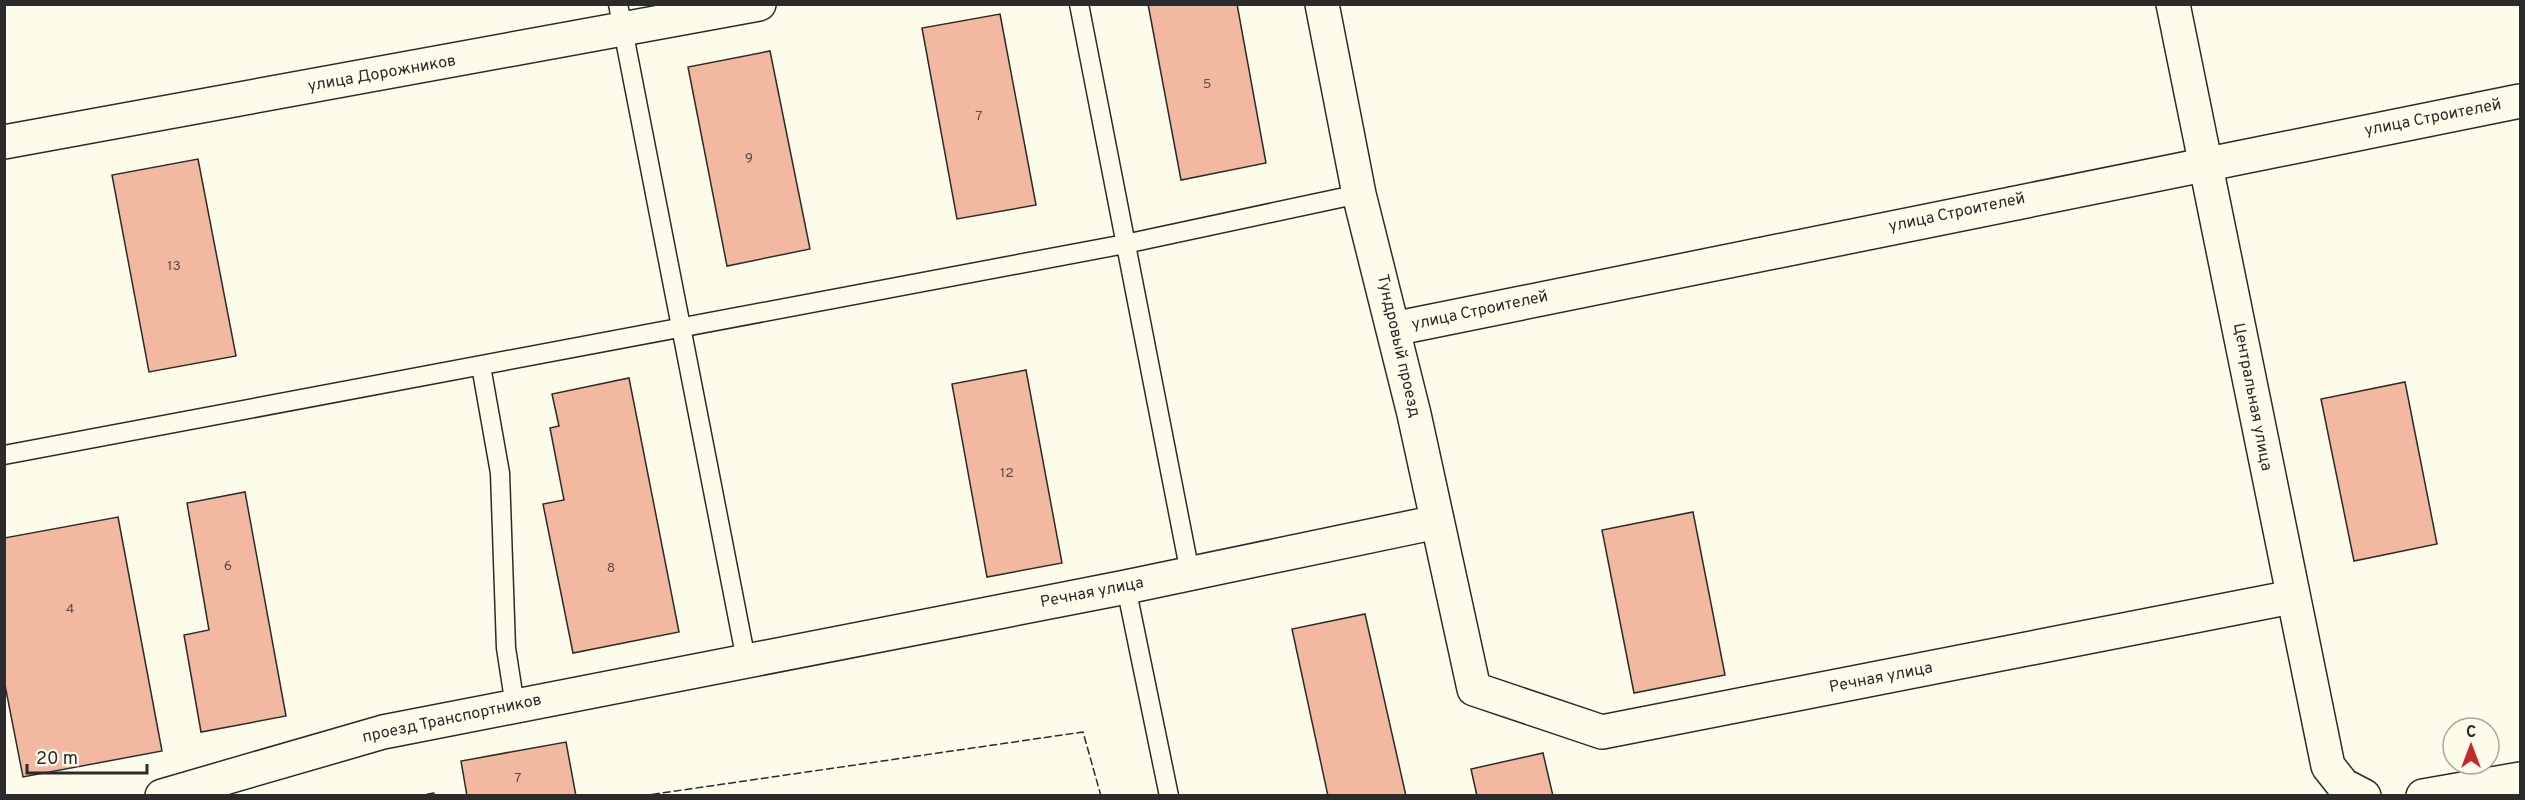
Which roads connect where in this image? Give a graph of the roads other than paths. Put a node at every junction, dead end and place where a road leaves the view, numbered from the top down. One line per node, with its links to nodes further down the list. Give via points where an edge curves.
1 (759, 4): 5 (street, улица Дорожников)
2 (1079, 4): 10 (lane)
3 (1322, 4): 9 (street, Тундровый проезд)
4 (2173, 4): 8 (street, Центральная улица)
5 (620, 17): 7 (street, улица Дорожников); 11 (lane)
6 (2520, 101): 8 (street, улица Строителей)
7 (4, 142)
8 (2205, 163): 12 (street, улица Строителей); 18 (street, Центральная улица)
9 (1359, 194): 10 (lane); 12 (street, Тундровый проезд)
10 (1125, 244): 11 (lane); 16 (lane)
11 (681, 328): 13 (lane); 19 (lane)
12 (1393, 329): 15 (street, Тундровый проезд)
13 (481, 366): 14 (lane); 21 (lane, via 500,473 505,640)
14 (4, 455)
15 (1437, 522): 16 (street, Речная улица); 20 (street, Тундровый проезд)
16 (1190, 573): 17 (street, Речная улица)
17 (1126, 587): 19 (street, Речная улица); 25 (lane)
18 (2292, 597): 20 (street, Речная улица, via 1602,732); 23 (street, Центральная улица, via 2328,766)
19 (747, 660): 21 (street, проезд Транспортников)
20 (1474, 689)
21 (515, 706): 24 (street, проезд Транспортников, via 383,732)
22 (2520, 779): 26 (street)
23 (2353, 790)
24 (162, 795)
25 (1169, 795)
26 (2423, 795)

